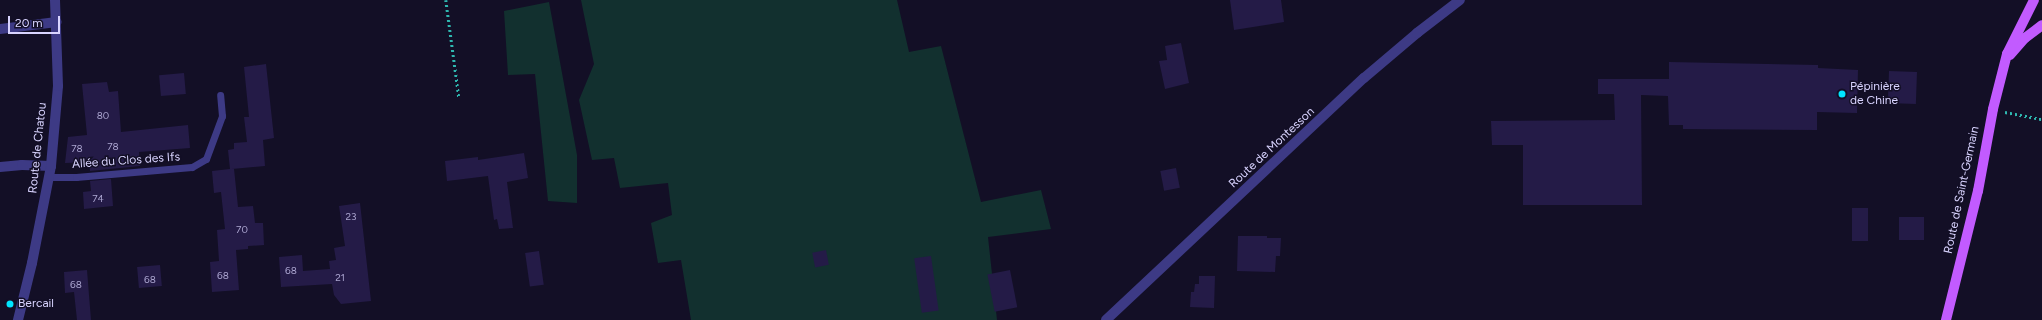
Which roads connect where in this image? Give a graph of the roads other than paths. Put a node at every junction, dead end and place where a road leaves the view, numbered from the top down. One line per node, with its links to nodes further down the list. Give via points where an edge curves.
1 (55, 0): 4 (street, Route de Chatou)
2 (1460, 0): 13 (street, Route de Montesson, via 1364,78)
3 (2034, 0): 7 (main road, Route de Saint-Germain, via 2010,44)
4 (57, 22): 6 (street); 9 (street, Route de Chatou, via 58,86)
5 (2042, 25): 7 (main road, Route de Saint-Germain, via 2014,49)
6 (0, 29)
7 (2004, 65): 14 (main road, Route de Saint-Germain, via 1978,191)
8 (220, 95): 11 (lane, Allée du Clos des Ifs, via 222,116 206,159 192,167 76,177)
9 (51, 166): 10 (street); 11 (street, Route de Chatou)
10 (0, 167)
11 (50, 176): 12 (street, Route de Chatou)
12 (18, 320)
13 (1106, 320)
14 (1946, 320)

